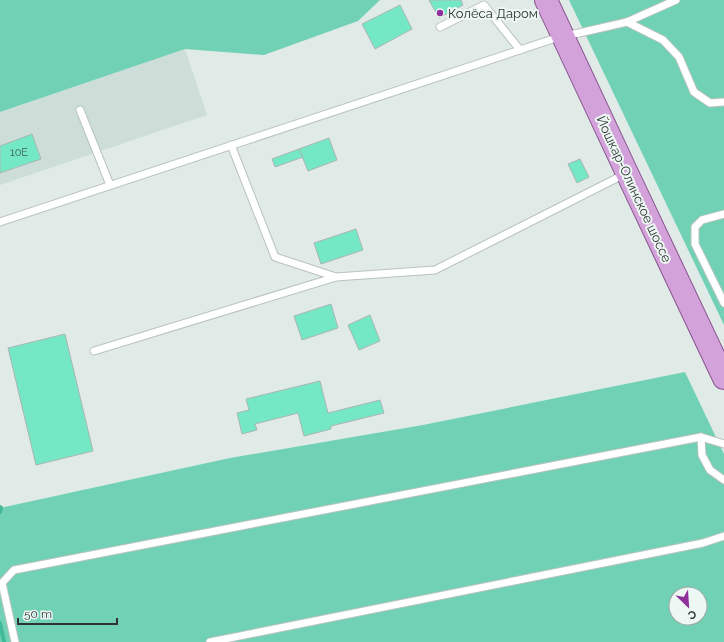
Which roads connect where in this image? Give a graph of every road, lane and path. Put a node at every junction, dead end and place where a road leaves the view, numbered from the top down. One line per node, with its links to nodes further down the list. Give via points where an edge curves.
1 (546, 0): 6 (main road, Йошкар-Олинское шоссе)
2 (676, 0): 4 (lane)
3 (482, 2): 5 (lane); 7 (lane)
4 (627, 22): 6 (lane); 8 (lane, via 663,40 674,51 694,92 710,103)
5 (440, 27)
6 (562, 36): 7 (lane); 11 (main road, Йошкар-Олинское шоссе)
7 (520, 50): 10 (lane)
8 (724, 102)
9 (80, 110): 12 (lane)
10 (231, 145): 12 (lane); 15 (lane, via 274,257)
11 (627, 174): 15 (lane, via 435,270); 18 (main road, Йошкар-Олинское шоссе)
12 (110, 185): 14 (lane)
13 (724, 214): 16 (lane, via 702,220 695,227 696,244)
14 (0, 222)
15 (336, 277): 17 (lane)
16 (724, 303)
17 (94, 351)
18 (724, 378)
19 (701, 437): 20 (lane); 21 (lane, via 702,455 710,470); 23 (lane, via 14,570 2,583)
20 (724, 444)
21 (724, 480)
22 (724, 536): 24 (lane, via 695,545)
23 (15, 642)
24 (210, 642)

